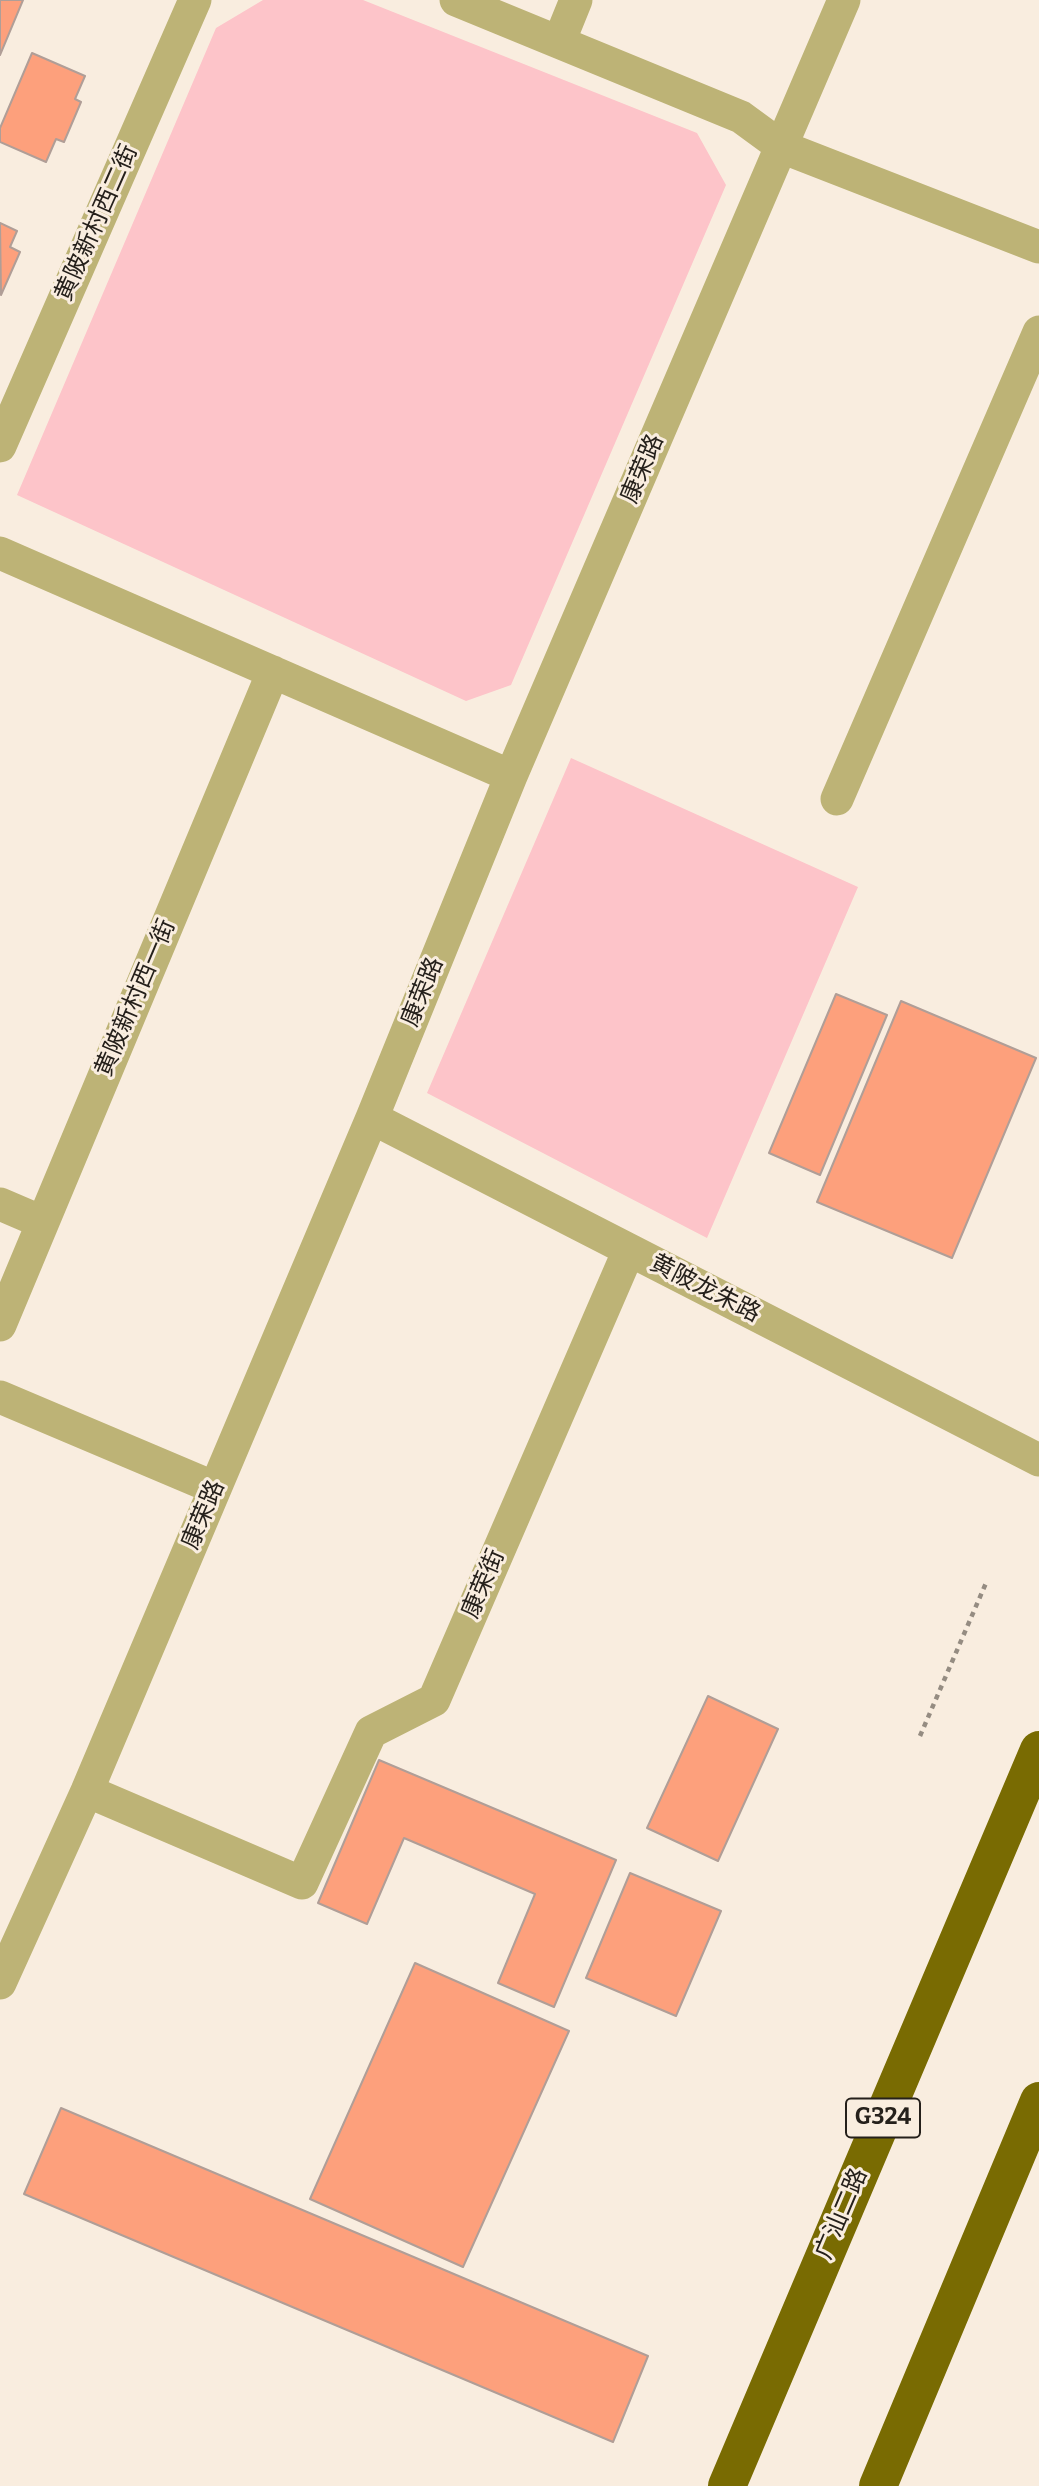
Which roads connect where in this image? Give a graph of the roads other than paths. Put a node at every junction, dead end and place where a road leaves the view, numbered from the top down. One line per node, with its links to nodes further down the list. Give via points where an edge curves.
1 (194, 0): 9 (street, 黄陂新村西二街)
2 (456, 0): 5 (street)
3 (576, 0): 5 (street)
4 (844, 0): 6 (street, 康荣路)
5 (559, 42): 6 (street, via 741,117)
6 (782, 147): 7 (street); 12 (street, 康荣路)
7 (1039, 247)
8 (1039, 332): 13 (street)
9 (0, 446)
10 (0, 553): 11 (street)
11 (273, 672): 12 (street); 16 (street, 黄陂新村西一街)
12 (511, 776): 14 (street, 康荣路)
13 (837, 799)
14 (372, 1118): 17 (street, 黄陂龙朱路); 21 (street, 康荣路)
15 (0, 1204): 16 (street)
16 (42, 1222): 18 (street, 黄陂新村西一街)
17 (629, 1250): 20 (street, 黄陂龙朱路); 23 (street, 康荣街, via 434,1700 371,1732 302,1883)
18 (0, 1325)
19 (0, 1397): 21 (street)
20 (1039, 1460)
21 (215, 1488): 23 (street, 康荣路)
22 (1039, 1749): 26 (highway, 广汕二路 / G324)
23 (87, 1791): 24 (street, 康荣路)
24 (0, 1983)
25 (1039, 2101): 27 (highway)
26 (727, 2486)
27 (878, 2486)

